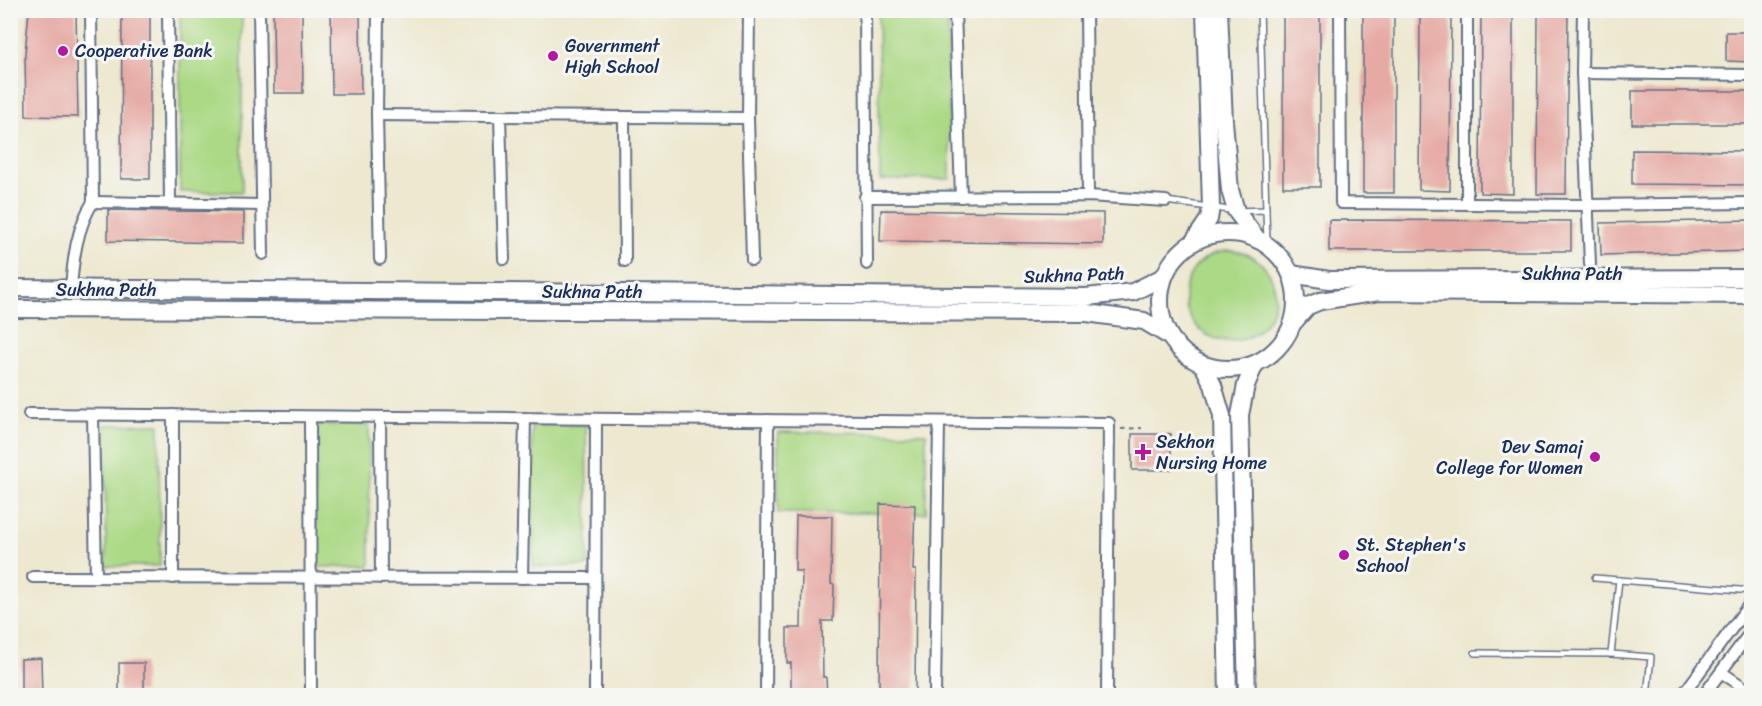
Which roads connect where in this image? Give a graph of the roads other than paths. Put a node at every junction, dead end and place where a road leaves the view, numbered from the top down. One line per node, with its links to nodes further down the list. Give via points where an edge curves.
1 (91, 10): 24 (street)
2 (168, 10): 26 (street)
3 (259, 10): 29 (street)
4 (378, 10): 17 (street)
5 (750, 10): 20 (street)
6 (865, 10): 22 (street)
7 (955, 10): 23 (street)
8 (1086, 10): 21 (street)
9 (1205, 10): 31 (main road)
10 (1219, 10): 33 (main road, via 1224,121 1230,190)
11 (1260, 10): 32 (lane)
12 (1340, 10): 27 (street, via 1341,203)
13 (1467, 10): 27 (street)
14 (1583, 10): 15 (street)
15 (1582, 73): 16 (street); 30 (street)
16 (1752, 75)
17 (377, 115): 18 (street); 38 (street)
18 (500, 116): 19 (street); 37 (street)
19 (624, 117): 20 (street); 40 (street)
20 (748, 118): 39 (street)
21 (1088, 196): 23 (street); 25 (street)
22 (865, 197): 23 (street); 41 (street)
23 (961, 197)
24 (93, 201): 26 (street); 47 (street, via 85,214 75,250)
25 (1166, 201): 31 (lane)
26 (170, 203): 29 (street)
27 (1467, 203): 30 (street)
28 (1752, 203): 30 (street)
29 (262, 205): 36 (street)
30 (1588, 205): 42 (street)
31 (1211, 207): 33 (lane); 34 (main road, via 1209,219)
32 (1266, 210): 33 (lane); 35 (lane)
33 (1236, 211): 35 (main road)
34 (1194, 242): 35 (main road, via 1226,232); 44 (main road, via 1181,251)
35 (1263, 242): 43 (main road, via 1281,258)
36 (263, 254)
37 (504, 258)
38 (380, 259)
39 (752, 260)
40 (625, 261)
41 (867, 264)
42 (1590, 264)
43 (1291, 274): 45 (main road, Sukhna Path, via 1329,280); 50 (main road, via 1297,298)
44 (1164, 277): 47 (main road, Sukhna Path, via 1133,292 1086,297); 51 (main road, via 1159,301)
45 (1752, 278)
46 (10, 288): 47 (main road, Sukhna Path)
47 (71, 289)
48 (1752, 295): 50 (main road, Sukhna Path, via 1379,292 1320,301 1308,306)
49 (10, 309): 51 (main road, Sukhna Path, via 1087,313 1144,321)
50 (1293, 322): 52 (main road, via 1279,347)
51 (1169, 336): 53 (main road, via 1184,353)
52 (1255, 364): 53 (main road, via 1229,370); 85 (main road, via 1240,415)
53 (1203, 365): 84 (main road, via 1214,385 1222,416)
54 (29, 414): 55 (street)
55 (93, 415): 56 (street); 64 (street)
56 (173, 415): 57 (street); 65 (street)
57 (310, 417): 58 (street); 66 (street)
58 (380, 417): 59 (street); 67 (street)
59 (525, 418): 60 (street); 68 (street)
60 (596, 419): 61 (street); 69 (street)
61 (768, 420): 62 (street); 81 (street)
62 (939, 422): 82 (street); 83 (street, via 1109,423)
63 (33, 577): 64 (street)
64 (96, 578): 65 (street)
65 (173, 578): 66 (street)
66 (310, 578): 67 (street); 79 (street)
67 (381, 578): 68 (street)
68 (522, 578): 69 (street)
69 (595, 578): 80 (street)
70 (1594, 578): 71 (lane)
71 (1619, 580): 72 (lane); 76 (lane)
72 (1752, 591)
73 (1752, 601): 87 (street)
74 (1752, 630): 77 (street)
75 (1475, 653): 76 (lane)
76 (1611, 654): 86 (lane, via 1652,657)
77 (1721, 672): 78 (street); 88 (street)
78 (1752, 693)
79 (311, 696)
80 (595, 696)
81 (766, 696)
82 (935, 696)
83 (1107, 696)
84 (1228, 696)
85 (1247, 696)
86 (1647, 696)
87 (1682, 696)
88 (1703, 696)

